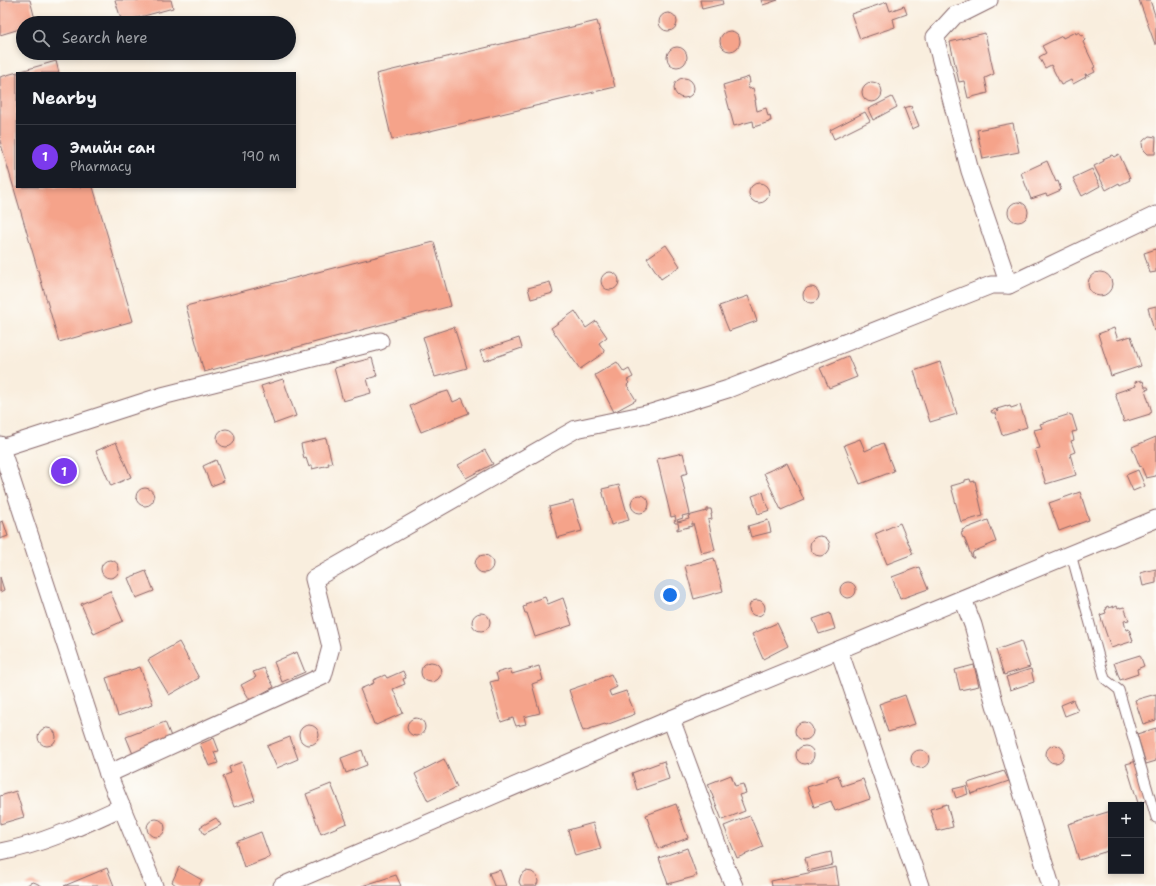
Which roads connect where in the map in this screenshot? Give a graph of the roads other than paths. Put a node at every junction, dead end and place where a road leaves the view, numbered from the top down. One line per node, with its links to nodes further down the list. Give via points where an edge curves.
1 (989, 0): 3 (street, via 955,15 935,37 970,171)
2 (1156, 215): 3 (street)
3 (1008, 285): 11 (street, via 991,285 728,389 651,413 576,429 314,580 331,647 323,676)
4 (380, 341): 5 (street, via 162,396)
5 (1, 446): 11 (street)
6 (1156, 519): 7 (street)
7 (1071, 554): 8 (street); 13 (lane, via 1105,679 1119,690)
8 (964, 599): 9 (street); 19 (street)
9 (839, 650): 10 (street); 18 (street)
10 (671, 719): 16 (street); 17 (street)
11 (108, 774): 12 (street)
12 (122, 807): 14 (street, via 57,835); 15 (street)
13 (1156, 818)
14 (0, 852)
15 (154, 886)
16 (282, 886)
17 (734, 886)
18 (920, 886)
19 (1051, 886)

